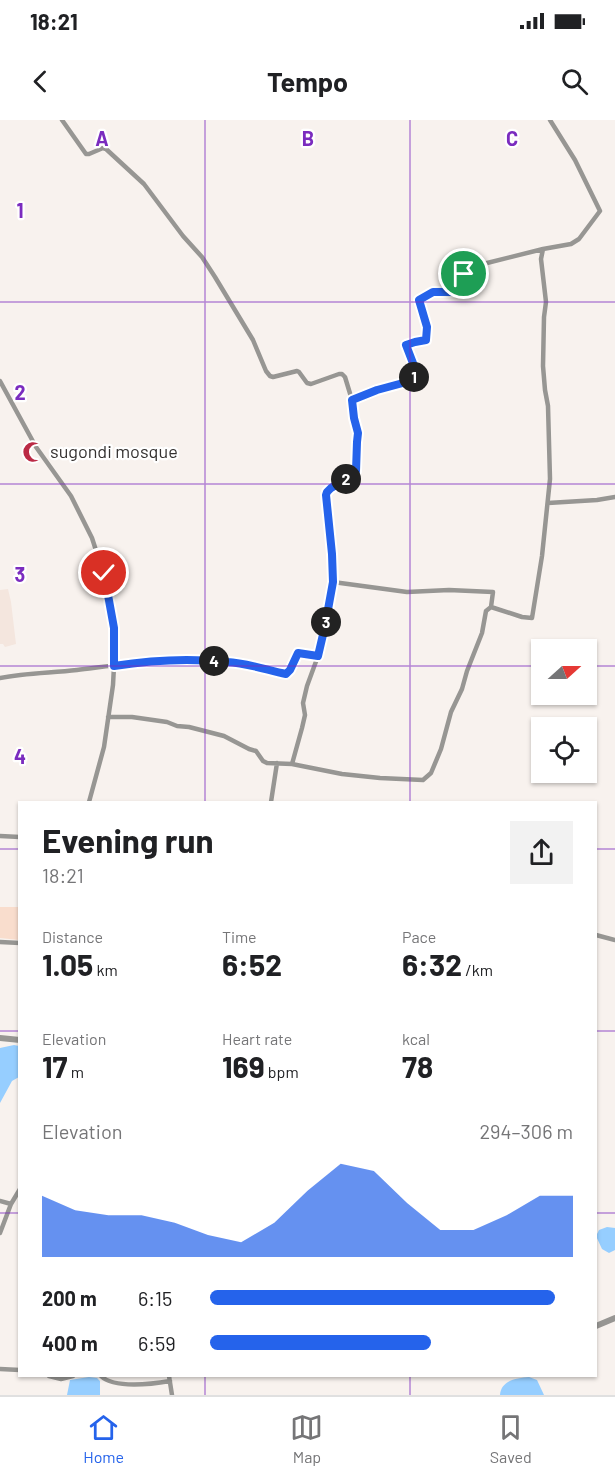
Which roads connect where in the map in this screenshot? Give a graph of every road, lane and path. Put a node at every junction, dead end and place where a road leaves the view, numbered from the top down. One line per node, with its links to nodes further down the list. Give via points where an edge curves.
1 (62, 120): 5 (street, via 86,154 106,149 144,184 202,257 253,340 270,376 297,371 311,384 342,374)
2 (550, 120): 3 (street, via 600,211 579,239)
3 (543, 249): 5 (street, via 483,264 464,274 455,292 433,292 419,300 427,327 426,340 406,345 416,371 414,380); 7 (street, via 543,366 550,447)
4 (0, 381): 11 (street, via 36,447 71,496 92,538 104,573 114,628)
5 (352, 400): 8 (street, via 358,433 356,471 326,495)
6 (615, 497): 7 (street)
7 (548, 503): 9 (street, via 532,618)
8 (333, 582): 9 (street, via 407,592 493,592); 10 (street)
9 (491, 607): 15 (street, via 486,611 482,633 441,749 431,773 423,780 342,774)
10 (318, 656): 11 (street, via 298,653 286,674 228,662 156,661); 15 (street, via 307,686 303,728)
11 (114, 666): 12 (street); 13 (street)
12 (0, 678)
13 (108, 717): 14 (street, via 167,722 224,736 256,751 263,761); 16 (street)
14 (277, 763): 15 (street); 17 (street)
15 (292, 764)
16 (89, 801)
17 (271, 801)
18 (0, 836): 19 (street)
19 (18, 837)
20 (597, 934): 21 (street)
21 (615, 940)
22 (0, 942): 23 (street)
23 (18, 944)
24 (0, 1038): 25 (street)
25 (18, 1040)
26 (18, 1192): 28 (street)
27 (0, 1201): 28 (street)
28 (11, 1204): 29 (street)
29 (0, 1233)
30 (615, 1318): 31 (street)
31 (597, 1326)
32 (0, 1369): 33 (street)
33 (18, 1370)
34 (54, 1377): 35 (street)
35 (69, 1377)
36 (102, 1377): 37 (street, via 129,1384 158,1383)
37 (170, 1378): 38 (street)
38 (172, 1395)

